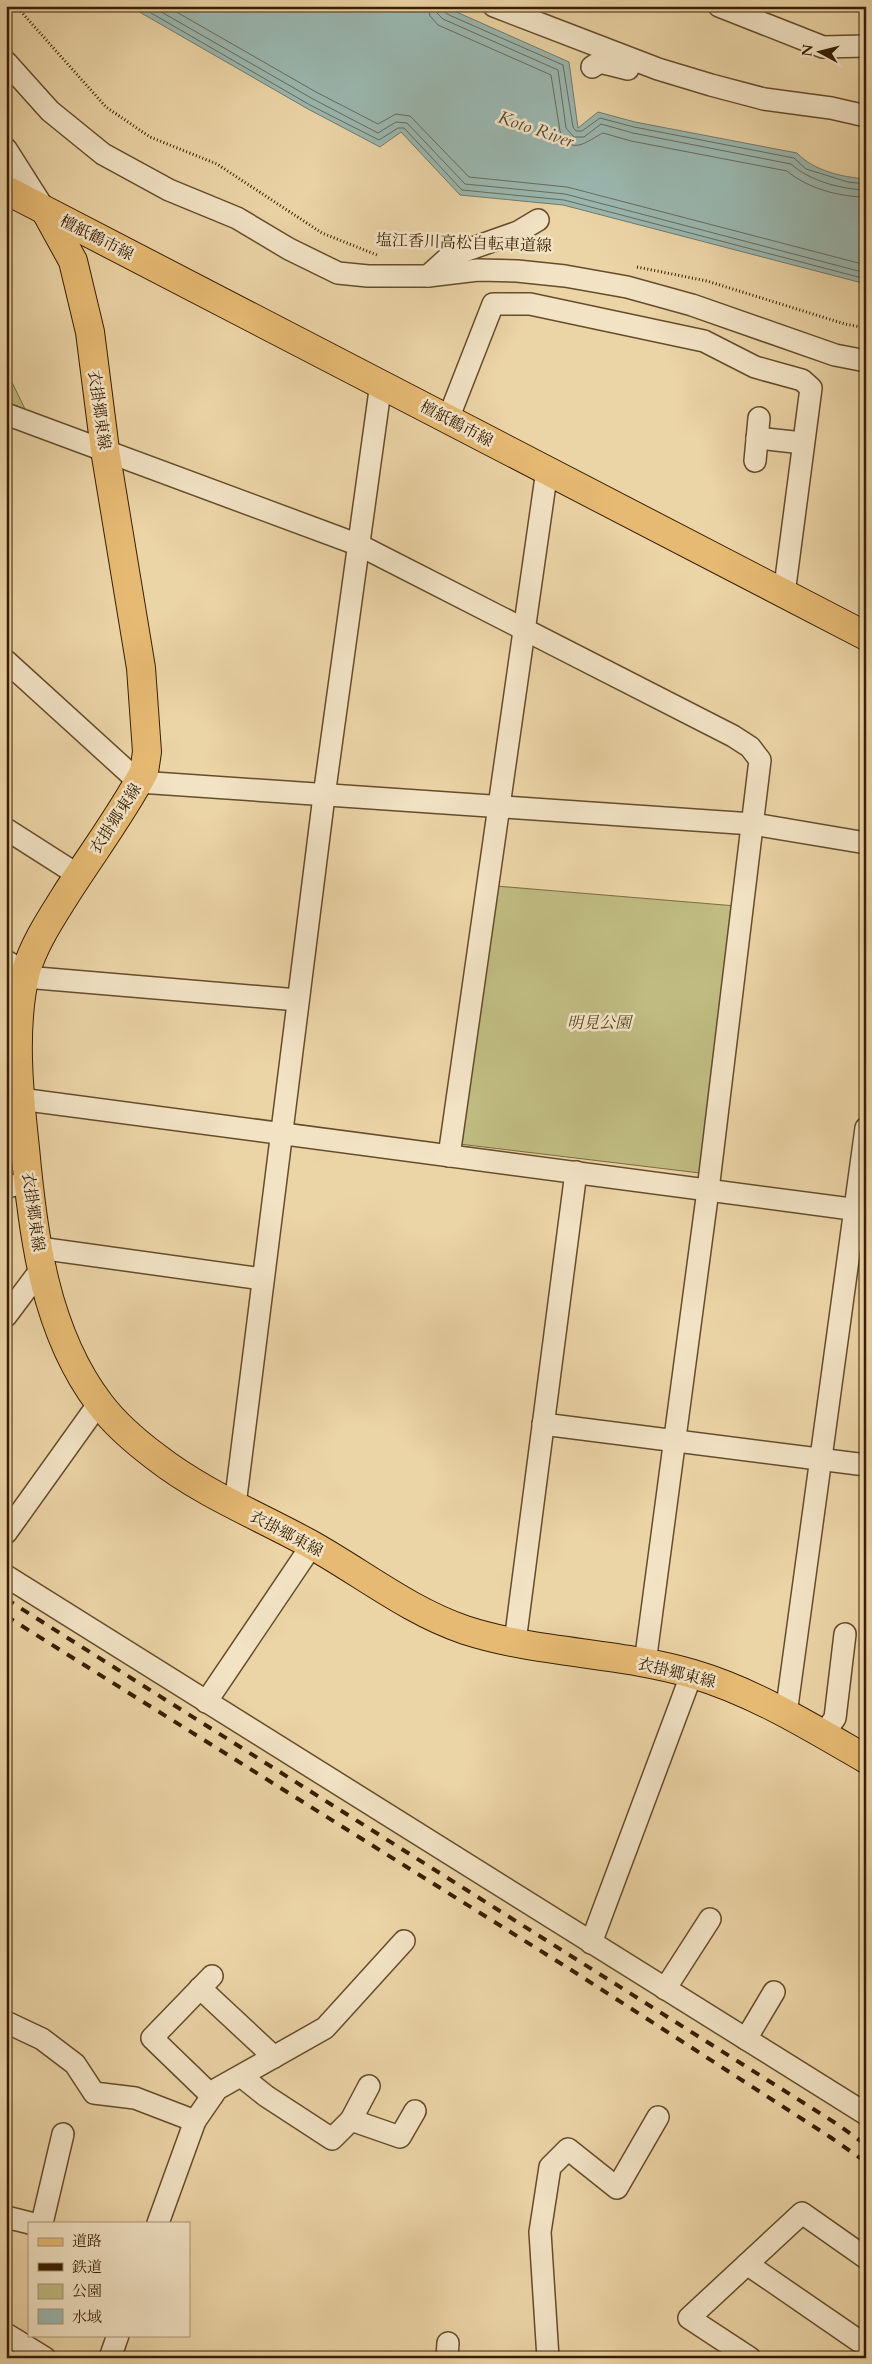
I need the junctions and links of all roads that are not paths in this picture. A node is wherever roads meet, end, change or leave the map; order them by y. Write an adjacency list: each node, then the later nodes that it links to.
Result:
1 (494, 6): 6 (street)
2 (719, 6): 3 (street)
3 (866, 46)
4 (6, 62): 12 (street)
5 (592, 67): 6 (street)
6 (658, 69): 7 (street)
7 (860, 110)
8 (6, 149): 10 (street)
9 (6, 190): 10 (main road)
10 (46, 212): 14 (main road, 檀紙鶴市線); 18 (main road, 衣掛郷東線)
11 (538, 220): 12 (street)
12 (428, 276): 13 (street)
13 (866, 361)
14 (381, 383): 16 (main road, 檀紙鶴市線); 21 (street)
15 (8, 418): 18 (street)
16 (448, 419): 17 (street); 20 (main road, 檀紙鶴市線)
17 (803, 444): 19 (street); 22 (street)
18 (105, 450): 21 (street); 26 (main road, 衣掛郷東線)
19 (755, 461)
20 (547, 470): 22 (main road, 檀紙鶴市線); 23 (street)
21 (359, 545): 23 (street); 27 (street)
22 (784, 594): 24 (main road, 檀紙鶴市線)
23 (526, 630): 28 (street); 29 (street)
24 (866, 636)
25 (6, 661): 26 (street)
26 (139, 782): 27 (street); 32 (main road, 衣掛郷東線)
27 (324, 796): 28 (street); 34 (street)
28 (500, 808): 29 (street); 38 (street)
29 (753, 824): 31 (street); 41 (street)
30 (6, 829): 32 (street)
31 (866, 843)
32 (78, 874): 33 (main road, 衣掛郷東線)
33 (19, 970): 34 (street); 35 (main road, 衣掛郷東線)
34 (298, 1000): 37 (street)
35 (20, 1099): 37 (street); 40 (main road, 衣掛郷東線)
36 (866, 1128): 42 (street)
37 (282, 1134): 38 (street); 44 (street)
38 (449, 1156): 39 (street)
39 (576, 1172): 41 (street); 47 (street)
40 (17, 1185): 43 (main road, 衣掛郷東線)
41 (708, 1190): 42 (street); 48 (street)
42 (861, 1210): 49 (street)
43 (40, 1258): 44 (street); 45 (street); 46 (main road, 衣掛郷東線)
44 (263, 1279): 51 (street)
45 (6, 1316)
46 (99, 1403): 51 (main road, 衣掛郷東線); 52 (street)
47 (543, 1424): 48 (street); 56 (street)
48 (675, 1439): 49 (street); 57 (street)
49 (822, 1460): 50 (street); 60 (street)
50 (866, 1466)
51 (235, 1506): 53 (main road, 衣掛郷東線)
52 (6, 1533)
53 (312, 1545): 56 (main road, 衣掛郷東線); 59 (street)
54 (6, 1576): 59 (street)
55 (846, 1634): 61 (street)
56 (515, 1642): 57 (main road, 衣掛郷東線)
57 (645, 1663): 58 (main road, 衣掛郷東線)
58 (692, 1673): 60 (main road, 衣掛郷東線); 65 (street)
59 (206, 1702): 65 (street)
60 (786, 1714): 61 (main road, 衣掛郷東線)
61 (823, 1735): 62 (main road, 衣掛郷東線)
62 (866, 1759)
63 (710, 1919): 66 (street)
64 (404, 1941): 70 (street)
65 (591, 1943): 66 (street)
66 (665, 1989): 69 (street)
67 (774, 1992): 69 (street)
68 (6, 2022): 78 (street)
69 (746, 2039): 74 (street)
70 (274, 2057): 71 (street); 73 (street)
71 (241, 2076): 73 (street); 77 (street)
72 (369, 2086): 77 (street)
73 (212, 2096): 78 (street)
74 (864, 2109)
75 (415, 2111): 77 (street)
76 (658, 2117): 91 (street)
77 (351, 2120)
78 (195, 2121): 83 (street)
79 (63, 2134): 82 (street)
80 (6, 2217): 81 (street)
81 (28, 2222)
82 (42, 2222)
83 (158, 2222)
84 (866, 2258): 85 (street)
85 (747, 2264): 88 (street); 92 (street)
86 (6, 2334): 89 (street)
87 (118, 2336): 90 (street)
88 (858, 2343)
89 (45, 2358)
90 (110, 2358)
91 (548, 2358)
92 (750, 2358)

